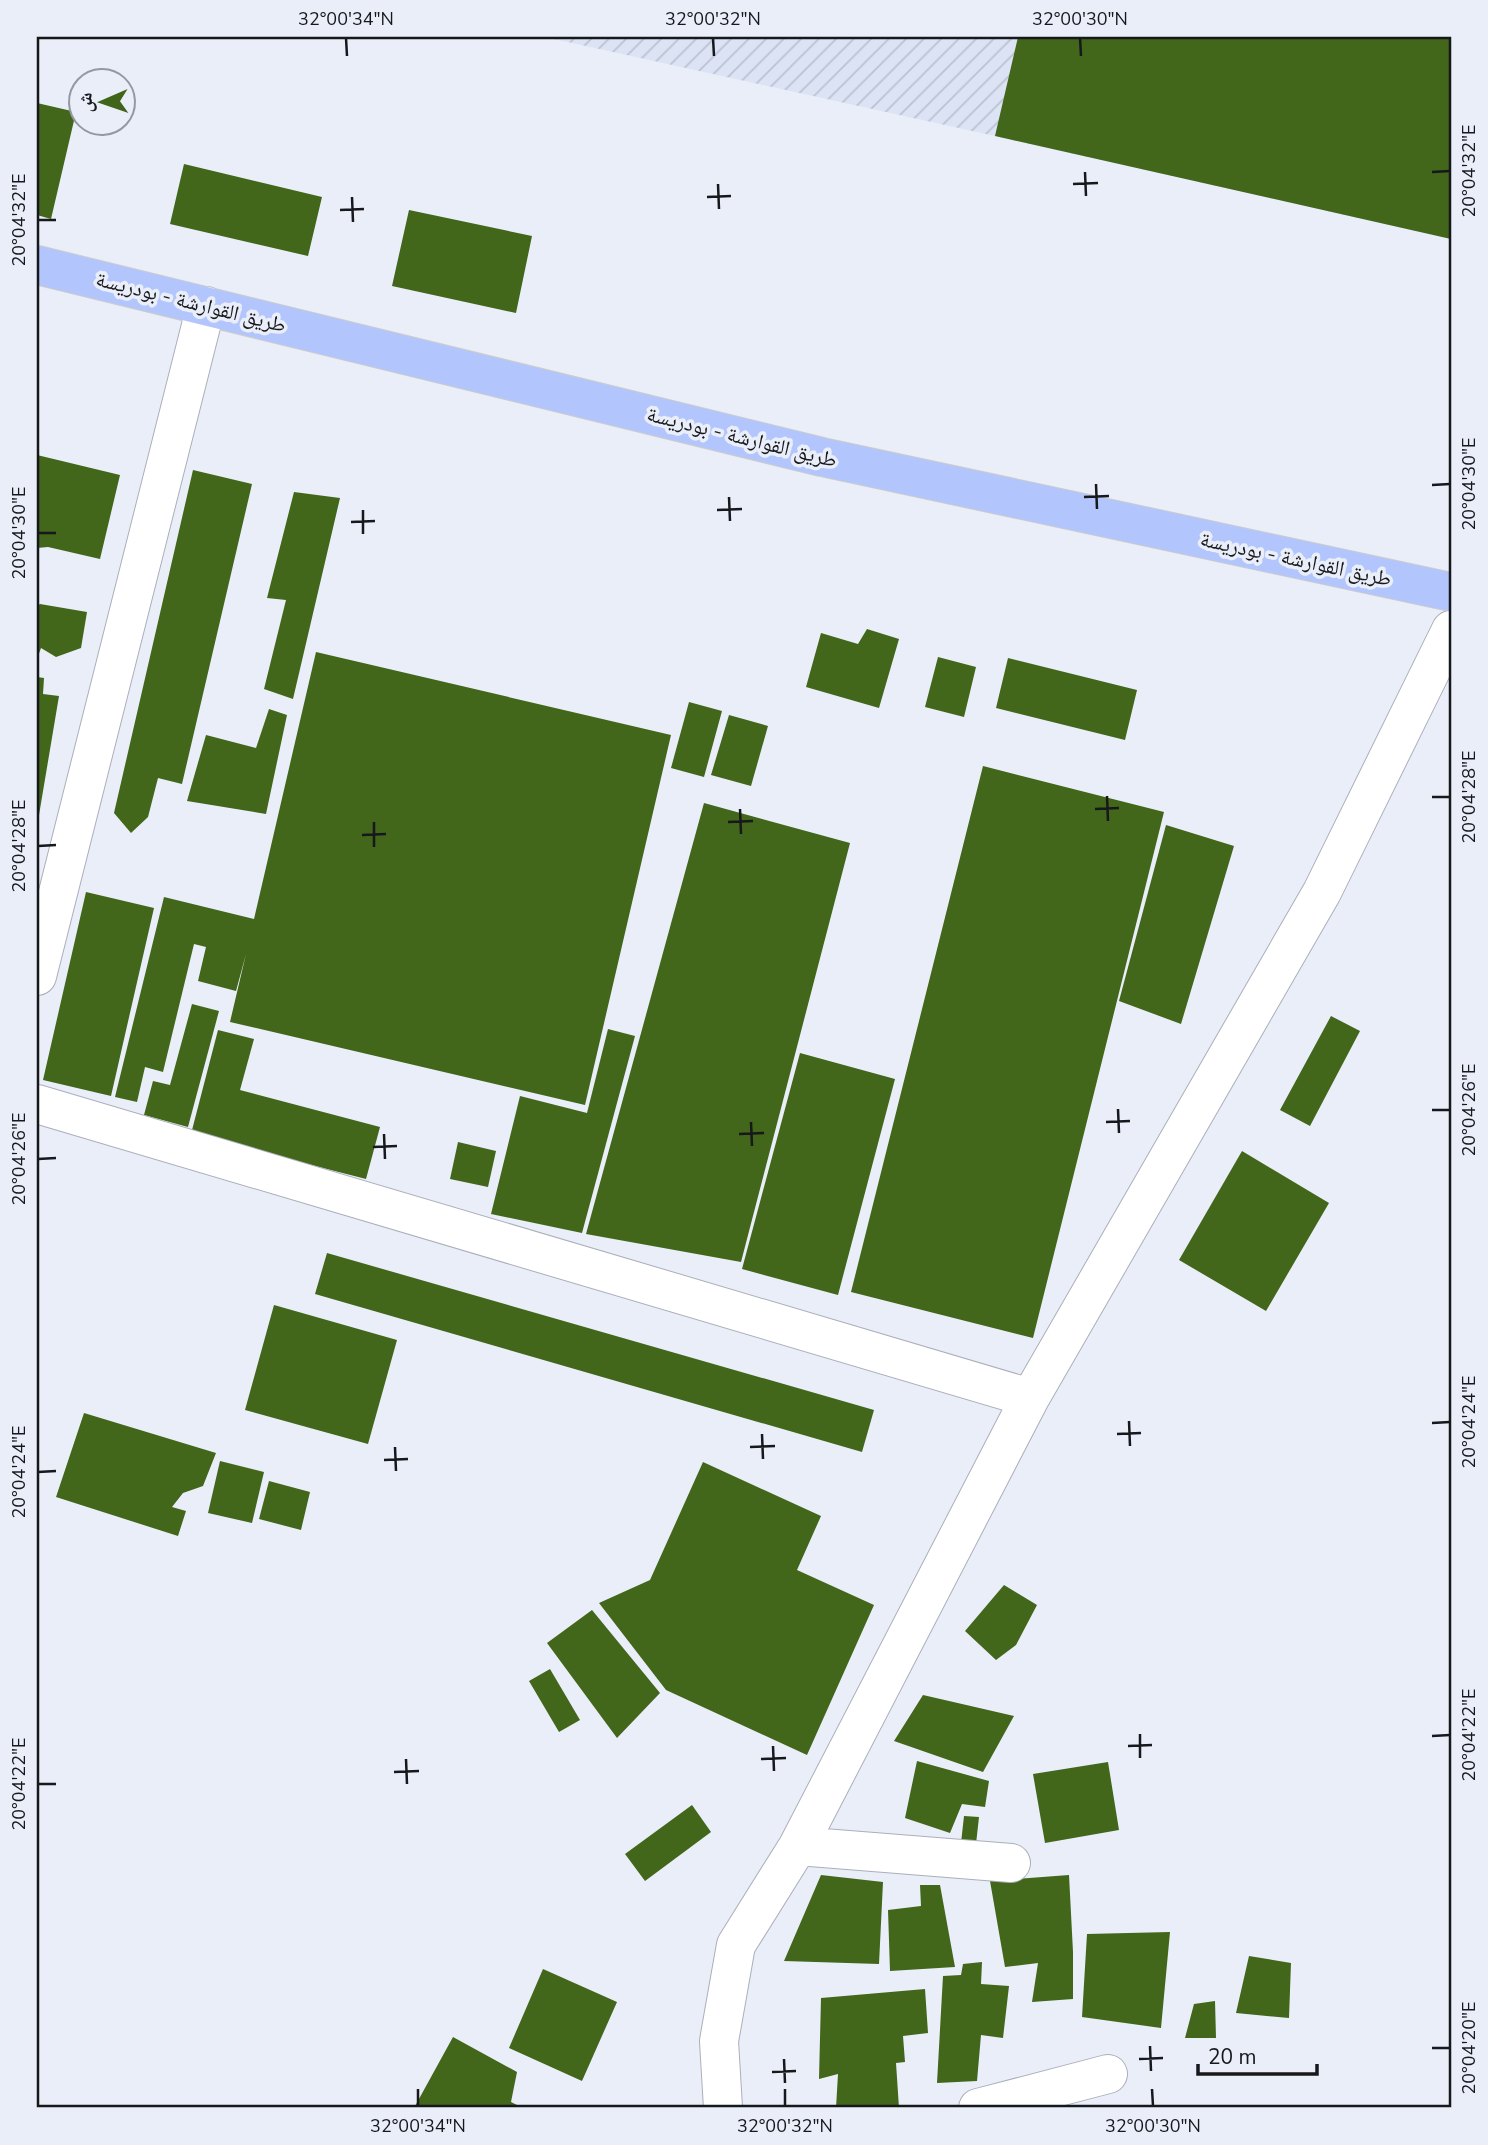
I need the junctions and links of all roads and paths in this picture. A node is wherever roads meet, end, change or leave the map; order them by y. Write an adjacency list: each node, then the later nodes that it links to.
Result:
1 (37, 265): 2 (main road, طريق القوارشة - بودريسة)
2 (206, 306): 3 (main road, طريق القوارشة - بودريسة); 5 (street)
3 (1451, 592)
4 (1451, 630): 7 (street)
5 (37, 976)
6 (37, 1104): 7 (street)
7 (1030, 1398): 8 (street)
8 (798, 1846): 9 (street); 11 (street)
9 (1012, 1863)
10 (1108, 2074): 12 (street)
11 (723, 2108)
12 (978, 2108)

